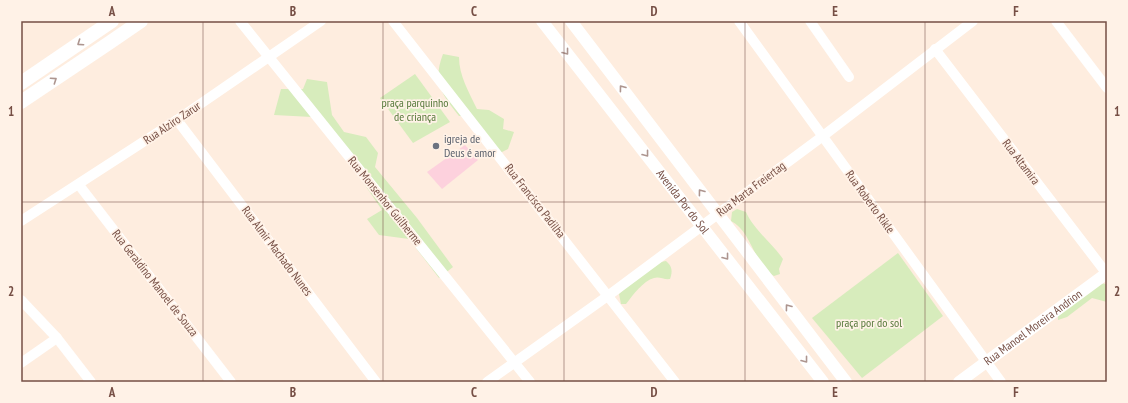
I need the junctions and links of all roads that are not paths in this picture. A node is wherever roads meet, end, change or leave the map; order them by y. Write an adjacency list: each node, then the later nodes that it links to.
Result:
1 (141, 21): 17 (main road, one-way to 1)
2 (240, 21): 13 (street, Rua Monsenhor Guilherme)
3 (321, 21): 13 (street, Rua Alziro Zarur)
4 (393, 21): 25 (street, Rua Francisco Padilha)
5 (542, 21): 23 (street, Avenida Por do Sol, one-way to 23)
6 (571, 21): 21 (street, Avenida Por do Sol, one-way to 6)
7 (740, 21): 19 (street, Rua Roberto Rikle)
8 (810, 21): 14 (street)
9 (972, 21): 12 (street, Rua Marta Freiertag)
10 (1056, 21): 16 (street)
11 (104, 23): 15 (main road, one-way to 15)
12 (935, 49): 19 (street, Rua Marta Freiertag); 24 (street, Rua Altamira)
13 (269, 56): 18 (street, Rua Alziro Zarur); 28 (street, Rua Monsenhor Guilherme)
14 (849, 77)
15 (21, 83)
16 (1107, 88)
17 (21, 102)
18 (177, 120): 20 (street, Rua Alziro Zarur); 33 (street, Rua Almir Machado Nunes)
19 (822, 136): 21 (street, Rua Marta Freiertag); 29 (street, Rua Roberto Rikle)
20 (79, 184): 22 (street, Rua Alziro Zarur); 32 (street, Rua Geraldino Manoel de Souza)
21 (717, 214): 23 (street, Rua Marta Freiertag); 38 (street, Avenida Por do Sol, one-way to 21)
22 (21, 221)
23 (702, 226): 25 (street, Rua Marta Freiertag); 37 (street, Avenida Por do Sol, one-way to 37)
24 (1107, 274): 29 (street, Rua Manoel Moreira Andrion)
25 (609, 296): 28 (street, Rua Marta Freiertag); 36 (street, Rua Francisco Padilha)
26 (21, 300): 27 (street)
27 (57, 338): 30 (street); 31 (street)
28 (514, 362): 34 (street, Rua Marta Freiertag); 35 (street, Rua Monsenhor Guilherme)
29 (986, 362): 39 (street, Rua Manoel Moreira Andrion); 40 (street, Rua Roberto Rikle)
30 (21, 363)
31 (90, 382)
32 (231, 382)
33 (376, 382)
34 (487, 382)
35 (530, 382)
36 (675, 382)
37 (823, 382)
38 (846, 382)
39 (959, 382)
40 (1001, 382)

